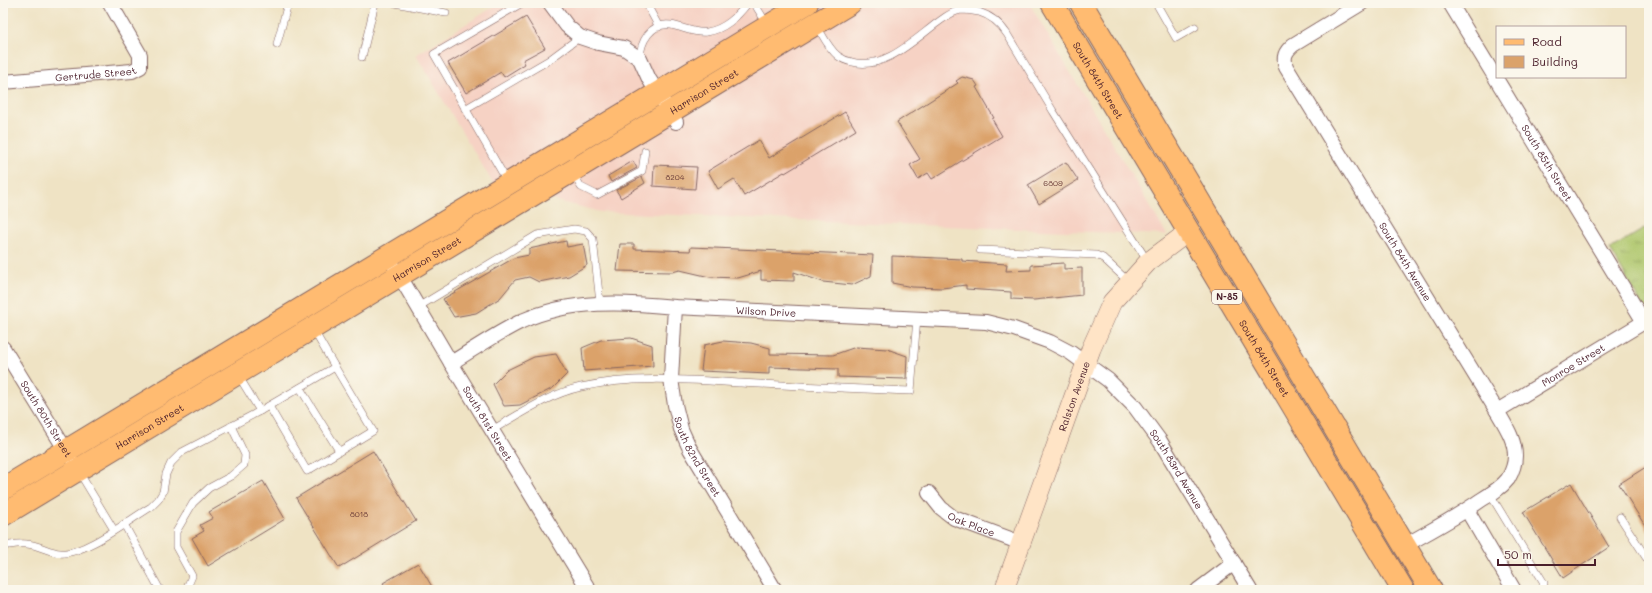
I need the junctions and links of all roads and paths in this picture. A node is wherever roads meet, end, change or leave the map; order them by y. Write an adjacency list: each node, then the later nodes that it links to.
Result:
1 (110, 3): 28 (street, Gertrude Street)
2 (288, 3): 23 (lane)
3 (375, 3): 24 (lane)
4 (396, 3): 17 (lane)
5 (522, 3): 30 (lane)
6 (550, 3): 22 (street)
7 (646, 3): 20 (lane)
8 (748, 3): 20 (lane)
9 (754, 3): 19 (lane)
10 (807, 3): 19 (main road)
11 (850, 3): 18 (main road, Harrison Street)
12 (1052, 3): 35 (main road, South 84th Street / N-85)
13 (1081, 3): 47 (main road, N-85)
14 (1156, 3): 21 (lane)
15 (1362, 3): 58 (street, South 84th Avenue)
16 (1450, 3): 27 (street, South 85th Street)
17 (446, 13)
18 (815, 24): 31 (main road, Harrison Street); 38 (lane)
19 (768, 26): 29 (main road)
20 (659, 27): 25 (lane)
21 (1195, 27)
22 (580, 36): 25 (street); 30 (lane)
23 (277, 44)
24 (362, 56)
25 (640, 59): 29 (street)
26 (1496, 78): 45 (street, South 85th Street)
27 (1496, 78)
28 (3, 82)
29 (658, 93): 31 (street); 34 (main road)
30 (466, 109): 34 (lane)
31 (673, 117): 33 (main road, Harrison Street)
32 (646, 151): 33 (lane)
33 (571, 171): 39 (main road, Harrison Street)
34 (508, 183): 37 (main road)
35 (1188, 232): 38 (street, Ralston Avenue); 47 (main road); 84 (main road, South 84th Street / N-85)
36 (980, 250): 40 (lane)
37 (388, 256): 39 (street, South 81st Street); 61 (main road)
38 (1148, 262): 40 (street, Ralston Avenue)
39 (400, 275): 42 (street, South 81st Street); 46 (main road, Harrison Street)
40 (1129, 283): 51 (street, Ralston Avenue)
41 (600, 303): 42 (lane); 43 (street, Wilson Drive); 49 (street, Wilson Drive)
42 (418, 307): 49 (street, South 81st Street)
43 (676, 307): 44 (street, Wilson Drive); 54 (street, South 82nd Street)
44 (917, 318): 51 (street, Wilson Drive); 54 (lane)
45 (1646, 321): 58 (street, Monroe Street)
46 (312, 328): 52 (lane); 53 (main road, Harrison Street)
47 (1282, 341): 74 (main road, N-85)
48 (3, 348): 50 (street, South 80th Street)
49 (451, 363): 60 (street, South 81st Street)
50 (7, 364): 61 (street, South 80th Street)
51 (1086, 364): 72 (street, Ralston Avenue); 76 (street, South 83rd Avenue)
52 (335, 367): 55 (lane); 62 (lane)
53 (237, 373): 57 (lane); 63 (main road, Harrison Street)
54 (672, 379): 60 (lane); 80 (street, South 82nd Street)
55 (300, 388): 56 (lane); 62 (lane)
56 (269, 406): 57 (lane); 62 (lane)
57 (260, 411): 59 (lane)
58 (1497, 411): 66 (street, South 84th Avenue)
59 (231, 426): 70 (lane); 78 (lane)
60 (492, 430): 79 (street, South 81st Street)
61 (66, 451): 63 (street, South 80th Street); 64 (main road)
62 (339, 452)
63 (77, 470): 68 (main road, Harrison Street); 71 (lane)
64 (3, 488)
65 (929, 493): 72 (street, Oak Place)
66 (1490, 494): 67 (street); 87 (lane)
67 (1467, 510): 74 (street); 86 (street)
68 (3, 515)
69 (1620, 517): 75 (lane)
70 (124, 524): 71 (lane); 77 (lane)
71 (114, 530): 73 (lane)
72 (1021, 544): 81 (street, Ralston Avenue)
73 (3, 546)
74 (1404, 546): 85 (main road, N-85)
75 (1649, 562)
76 (1234, 563): 82 (street); 83 (street, South 83rd Avenue)
77 (160, 590)
78 (186, 590)
79 (589, 590)
80 (775, 590)
81 (1004, 590)
82 (1198, 590)
83 (1250, 590)
84 (1403, 590)
85 (1431, 590)
86 (1514, 590)
87 (1542, 590)

